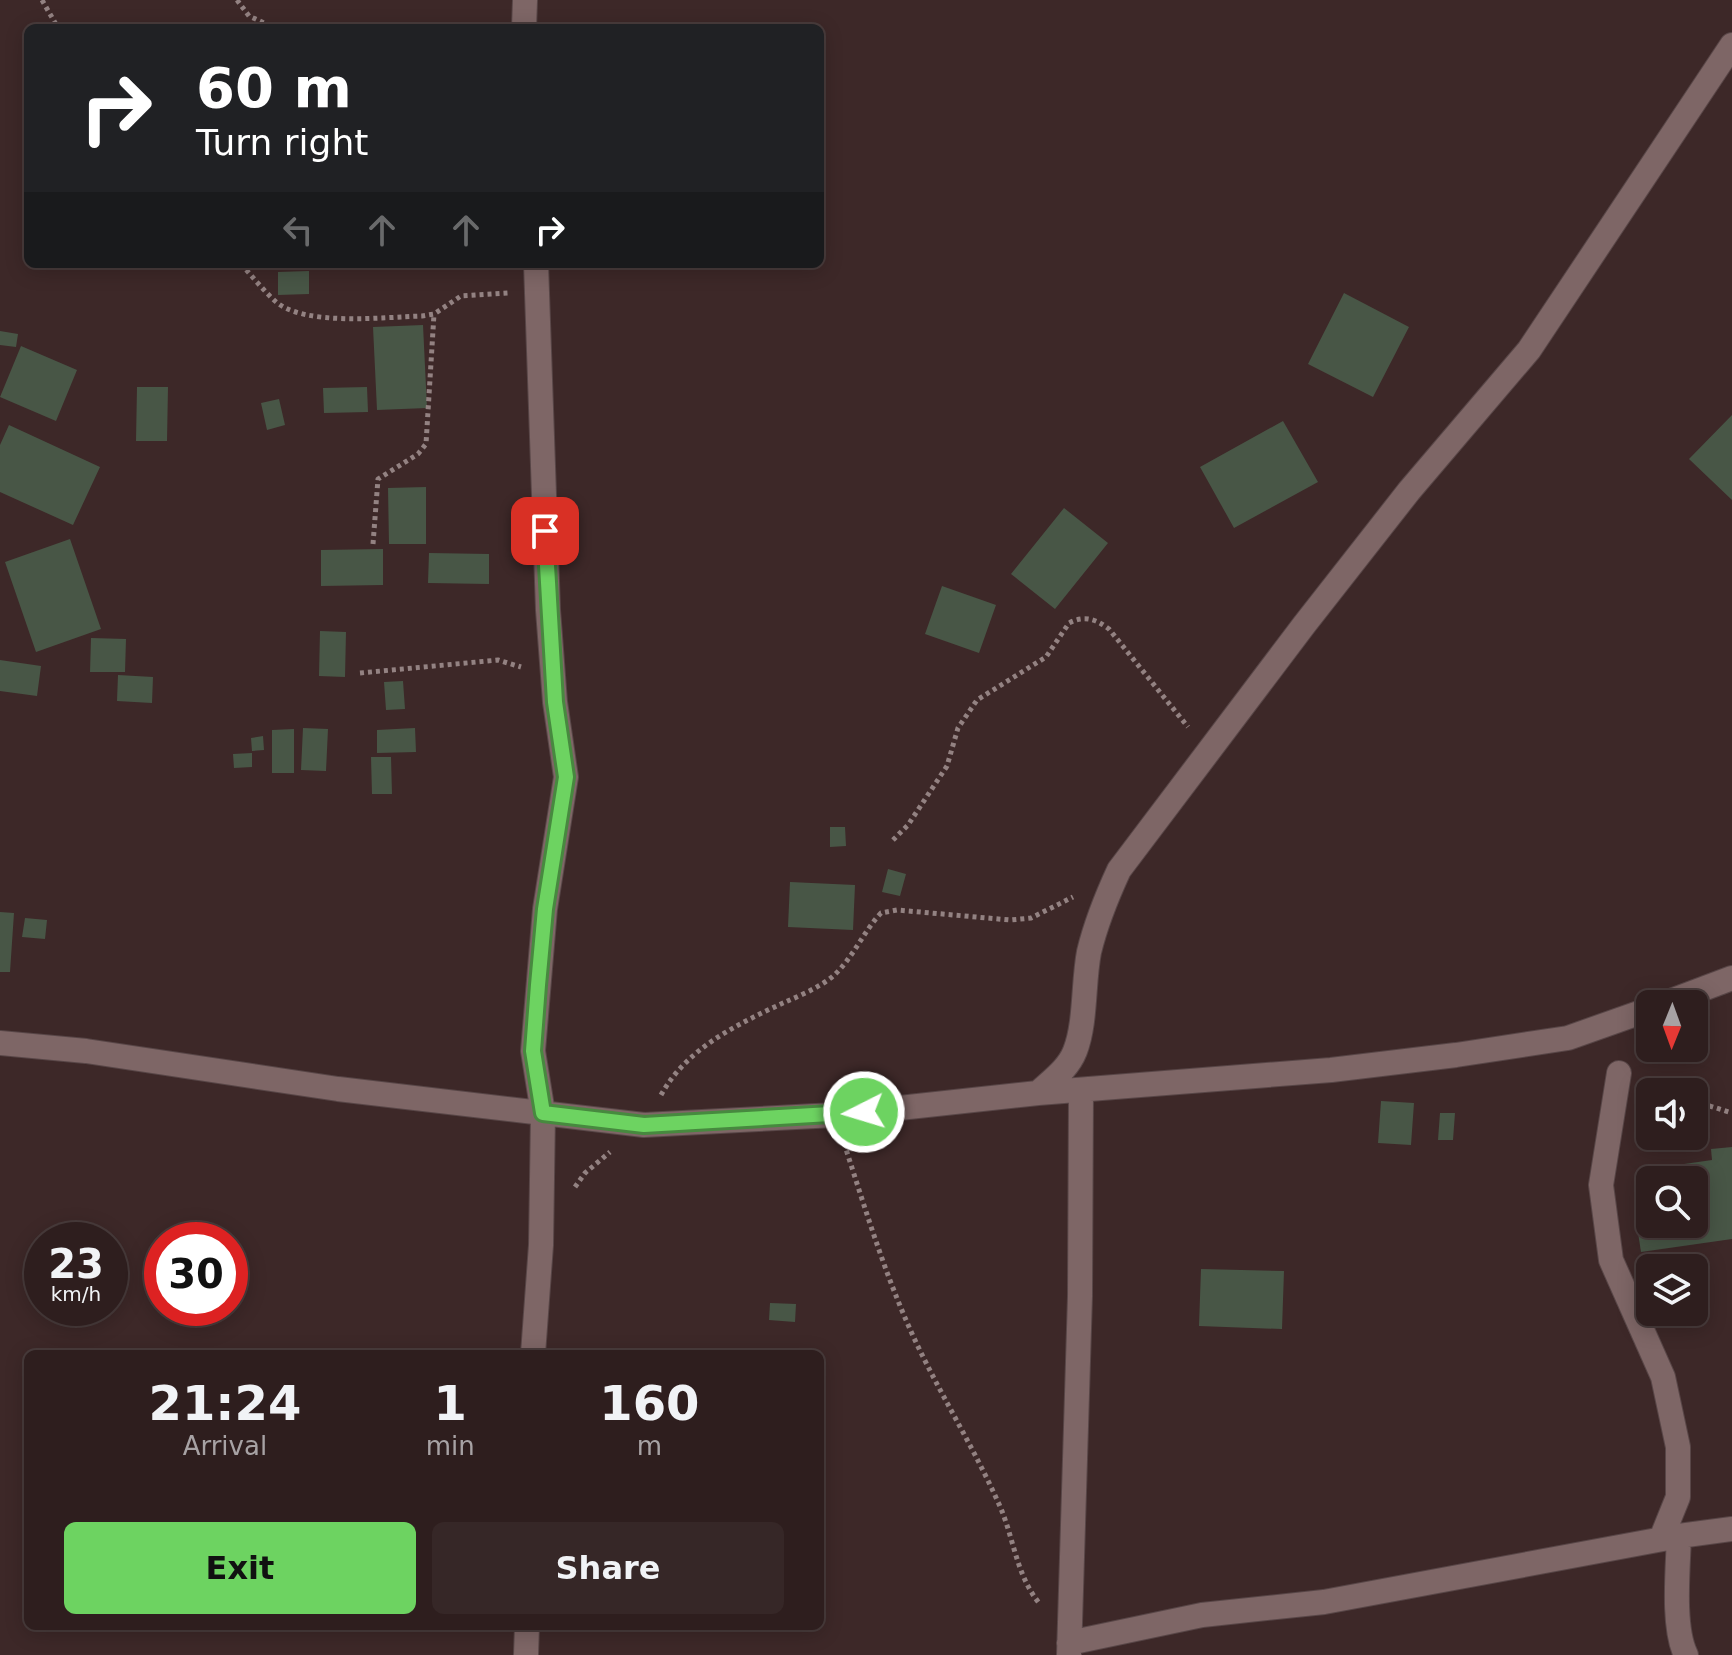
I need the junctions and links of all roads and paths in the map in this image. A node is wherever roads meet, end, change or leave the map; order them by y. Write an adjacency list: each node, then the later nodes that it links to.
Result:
1 (42, 0): 4 (path)
2 (237, 0): 5 (path)
3 (525, 0): 6 (street)
4 (56, 24)
5 (266, 24)
6 (524, 24)
7 (1732, 45): 15 (street)
8 (245, 268): 11 (path)
9 (536, 268): 10 (street)
10 (537, 293): 11 (path); 14 (street)
11 (434, 314): 12 (path)
12 (373, 544)
13 (360, 673): 14 (path)
14 (555, 702): 26 (street)
15 (1209, 752): 16 (path); 17 (street)
16 (893, 840)
17 (1119, 870): 24 (street); 29 (path)
18 (1732, 978): 19 (street)
19 (1700, 990)
20 (1636, 1014): 23 (street)
21 (0, 1043): 26 (street)
22 (1619, 1073): 33 (street)
23 (1081, 1090): 24 (street); 35 (street)
24 (1038, 1093): 28 (street)
25 (1708, 1105): 27 (path)
26 (543, 1113): 29 (street); 31 (street)
27 (1732, 1113)
28 (835, 1115): 29 (street); 35 (path)
29 (644, 1125): 30 (path)
30 (568, 1197)
31 (533, 1350)
32 (1732, 1529): 33 (street)
33 (1670, 1538): 35 (street); 37 (street)
34 (527, 1630): 36 (street)
35 (1069, 1649)
36 (526, 1655)
37 (1686, 1655)

